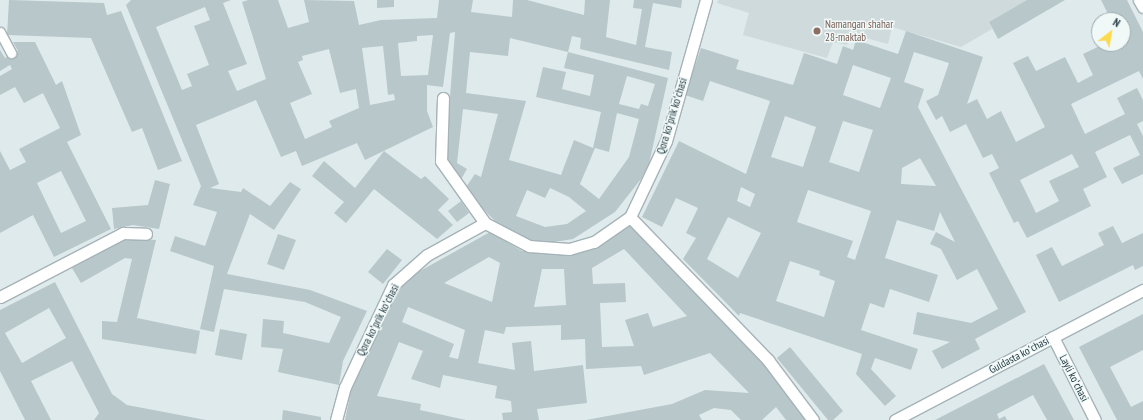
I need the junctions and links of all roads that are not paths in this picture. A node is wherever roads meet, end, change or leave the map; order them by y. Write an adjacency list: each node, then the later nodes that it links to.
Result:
1 (706, 0): 7 (street, Qora koʻprik koʻchasi)
2 (1139, 0): 3 (street)
3 (1143, 7)
4 (0, 32): 5 (lane)
5 (11, 53)
6 (443, 98): 8 (street)
7 (630, 217): 8 (street, Qora koʻprik koʻchasi); 14 (street)
8 (485, 222): 13 (street, Qora koʻprik koʻchasi)
9 (146, 234): 11 (street)
10 (1143, 290): 12 (street, Guldasta koʻchasi)
11 (0, 297)
12 (1053, 337): 15 (street, Guldasta koʻchasi); 16 (street, Layli koʻchasi)
13 (336, 420)
14 (813, 420)
15 (895, 420)
16 (1095, 420)

